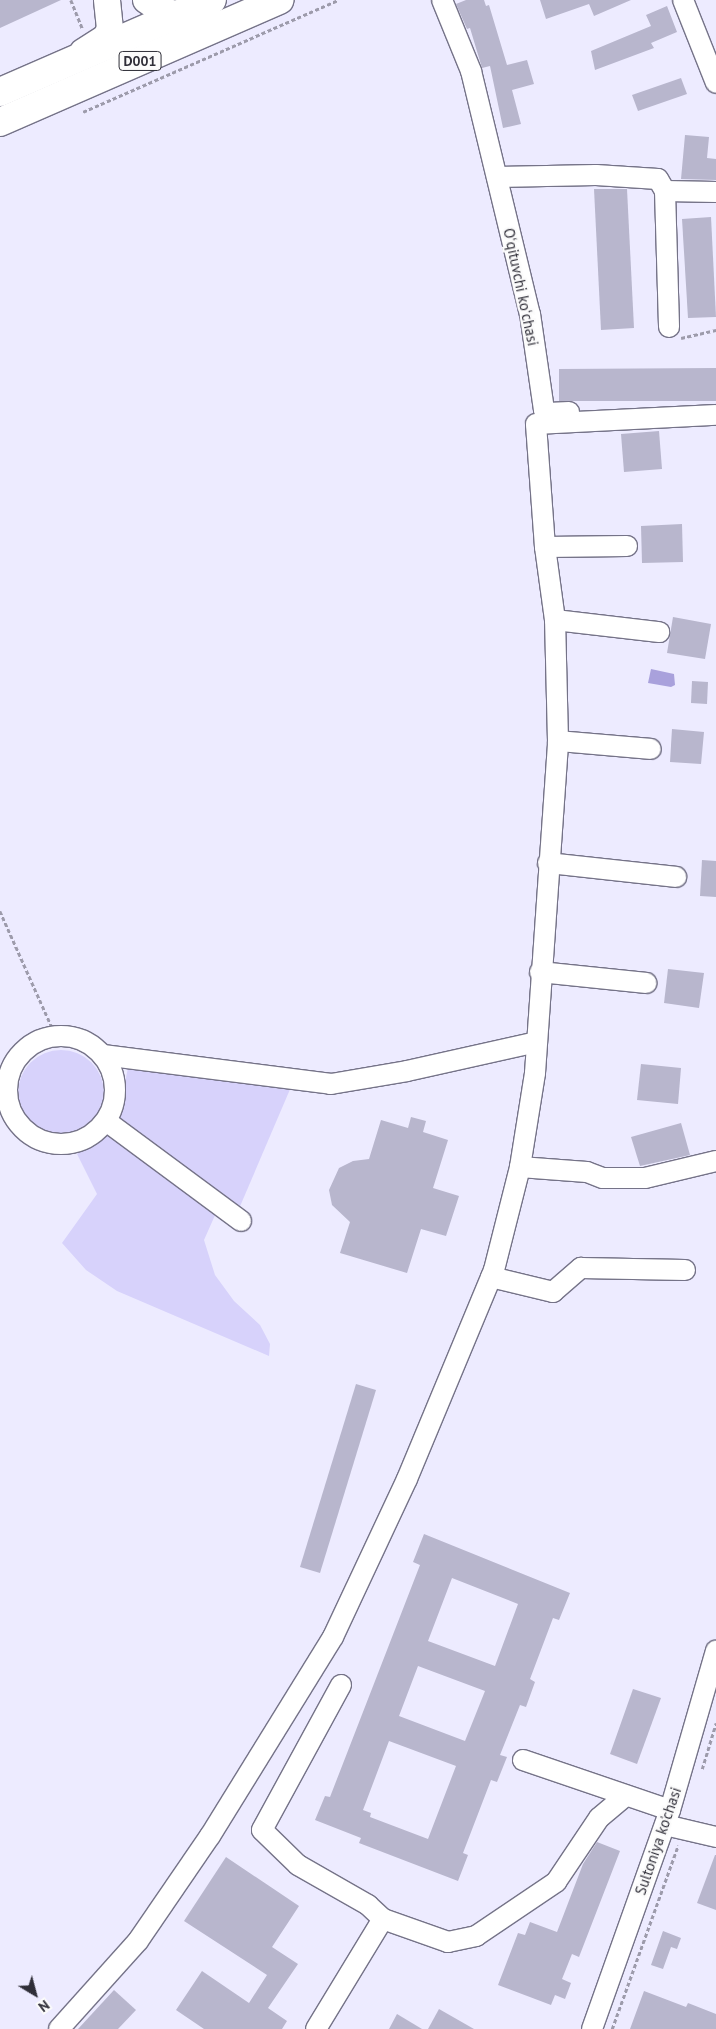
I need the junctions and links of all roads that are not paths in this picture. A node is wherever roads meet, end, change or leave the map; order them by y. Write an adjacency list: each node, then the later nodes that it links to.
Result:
1 (107, 0): 8 (main road)
2 (146, 0): 7 (main road)
3 (212, 0): 7 (highway, D001)
4 (279, 0): 11 (highway, D001)
5 (442, 0): 12 (street, Oʻqituvchi koʻchasi)
6 (683, 0): 9 (street)
7 (178, 15): 8 (highway, D001)
8 (64, 64): 10 (highway, D001)
9 (716, 83)
10 (0, 92)
11 (0, 122)
12 (497, 177): 13 (street); 16 (street, Oʻqituvchi koʻchasi)
13 (665, 191): 14 (street); 15 (street)
14 (716, 192)
15 (669, 327)
16 (716, 404)
17 (716, 415): 19 (street)
18 (627, 546): 19 (street)
19 (544, 547): 20 (street)
20 (555, 620): 21 (street); 22 (street)
21 (658, 632)
22 (558, 741): 23 (street); 24 (street)
23 (651, 749)
24 (548, 864): 25 (street); 26 (street)
25 (676, 877)
26 (540, 972): 27 (street); 28 (street)
27 (646, 983)
28 (537, 1042): 29 (street); 33 (street)
29 (103, 1055): 30 (street); 31 (street)
30 (5, 1105): 31 (street)
31 (106, 1121): 34 (street)
32 (716, 1160): 33 (street)
33 (520, 1166): 36 (street)
34 (241, 1221)
35 (686, 1270): 36 (street)
36 (491, 1278): 44 (street)
37 (716, 1651): 41 (street, Sultoniya ko'chasi)
38 (341, 1685): 43 (street)
39 (524, 1760): 40 (street)
40 (626, 1795): 41 (street); 43 (street)
41 (668, 1818): 42 (street); 46 (street, Sultoniya ko'chasi)
42 (716, 1836)
43 (383, 1919): 45 (street)
44 (59, 2029)
45 (316, 2029)
46 (592, 2029)

